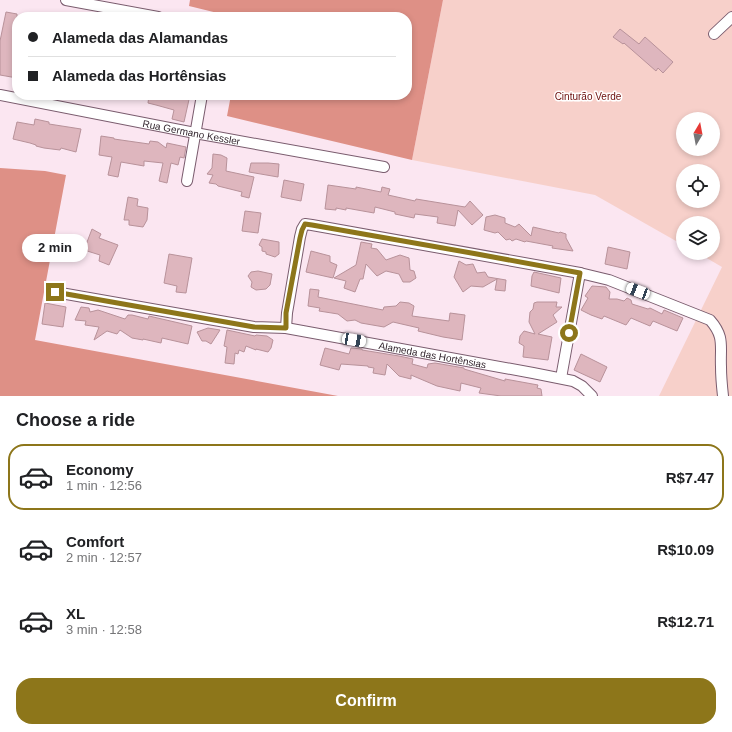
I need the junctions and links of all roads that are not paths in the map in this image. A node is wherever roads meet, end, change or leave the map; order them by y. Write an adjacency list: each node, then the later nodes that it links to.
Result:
1 (66, 0): 2 (street)
2 (131, 12)
3 (732, 17): 4 (street)
4 (714, 34)
5 (0, 95): 6 (street, Rua Germano Kessler)
6 (12, 97)
7 (26, 100): 9 (street, Rua Germano Kessler)
8 (201, 100): 9 (street)
9 (195, 133): 10 (street, Rua Germano Kessler); 11 (street)
10 (384, 167)
11 (187, 181)
12 (580, 273): 14 (street); 15 (street); 17 (street)
13 (55, 292): 14 (street, Alameda das Hortênsias)
14 (286, 328): 15 (street, Alameda das Hortênsias)
15 (561, 378): 16 (street, Alameda das Hortênsias)
16 (592, 396)
17 (723, 396)

